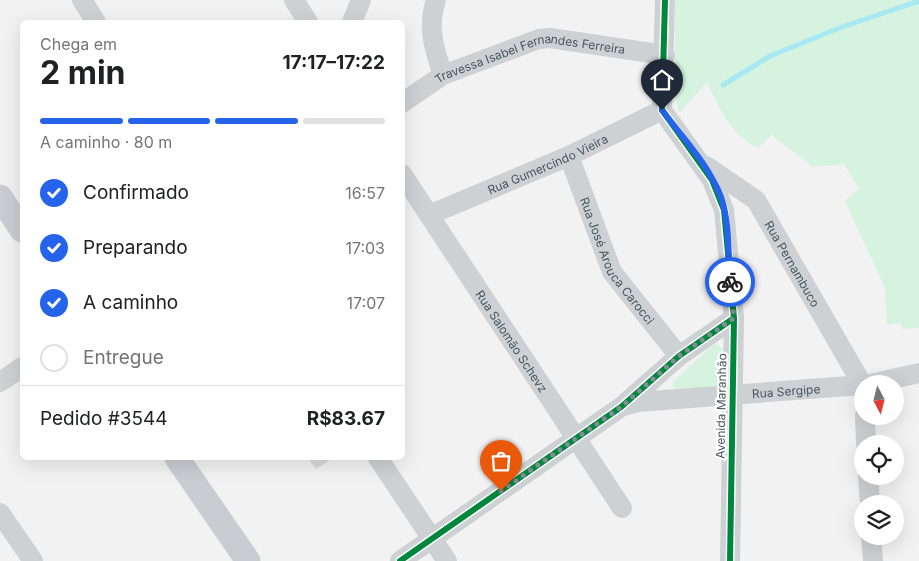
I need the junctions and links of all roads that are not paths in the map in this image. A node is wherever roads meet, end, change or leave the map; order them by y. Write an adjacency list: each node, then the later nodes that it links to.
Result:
1 (82, 0): 6 (street)
2 (294, 0): 7 (street)
3 (361, 0): 8 (street)
4 (436, 0): 10 (street)
5 (664, 0): 9 (street)
6 (95, 20)
7 (307, 20)
8 (353, 20)
9 (665, 55): 10 (street, Travessa Isabel Fernandes Ferreira); 12 (street)
10 (443, 75): 11 (street, Travessa Isabel Fernandes Ferreira)
11 (405, 101)
12 (662, 110): 13 (street, Rua Gumercindo Vieira); 14 (street, Avenida Maranhão)
13 (569, 156): 17 (street, Rua Gumercindo Vieira); 20 (street, Rua José Arouca Carocci)
14 (701, 163): 19 (street, Avenida Maranhão); 23 (street, Rua Pernambuco)
15 (405, 179): 17 (street, Rua Salomão Schevz)
16 (0, 197): 18 (main road)
17 (429, 215): 29 (street, Rua Salomão Schevz)
18 (20, 227)
19 (734, 318): 20 (street); 27 (street, Avenida Maranhão)
20 (679, 356): 28 (street)
21 (20, 368): 25 (street)
22 (919, 373): 24 (street)
23 (856, 375)
24 (904, 376)
25 (0, 382)
26 (854, 386): 27 (street, Rua Sergipe)
27 (733, 394): 28 (street, Rua Sergipe); 40 (street, Avenida Maranhão)
28 (621, 407): 29 (street)
29 (576, 439): 32 (street, Rua Salomão Schevz); 34 (street)
30 (178, 460): 37 (main road)
31 (379, 460): 34 (street)
32 (622, 508)
33 (0, 513): 36 (street)
34 (432, 539): 38 (street); 39 (street)
35 (872, 545): 41 (street)
36 (33, 561)
37 (248, 561)
38 (400, 561)
39 (447, 561)
40 (730, 561)
41 (873, 561)

